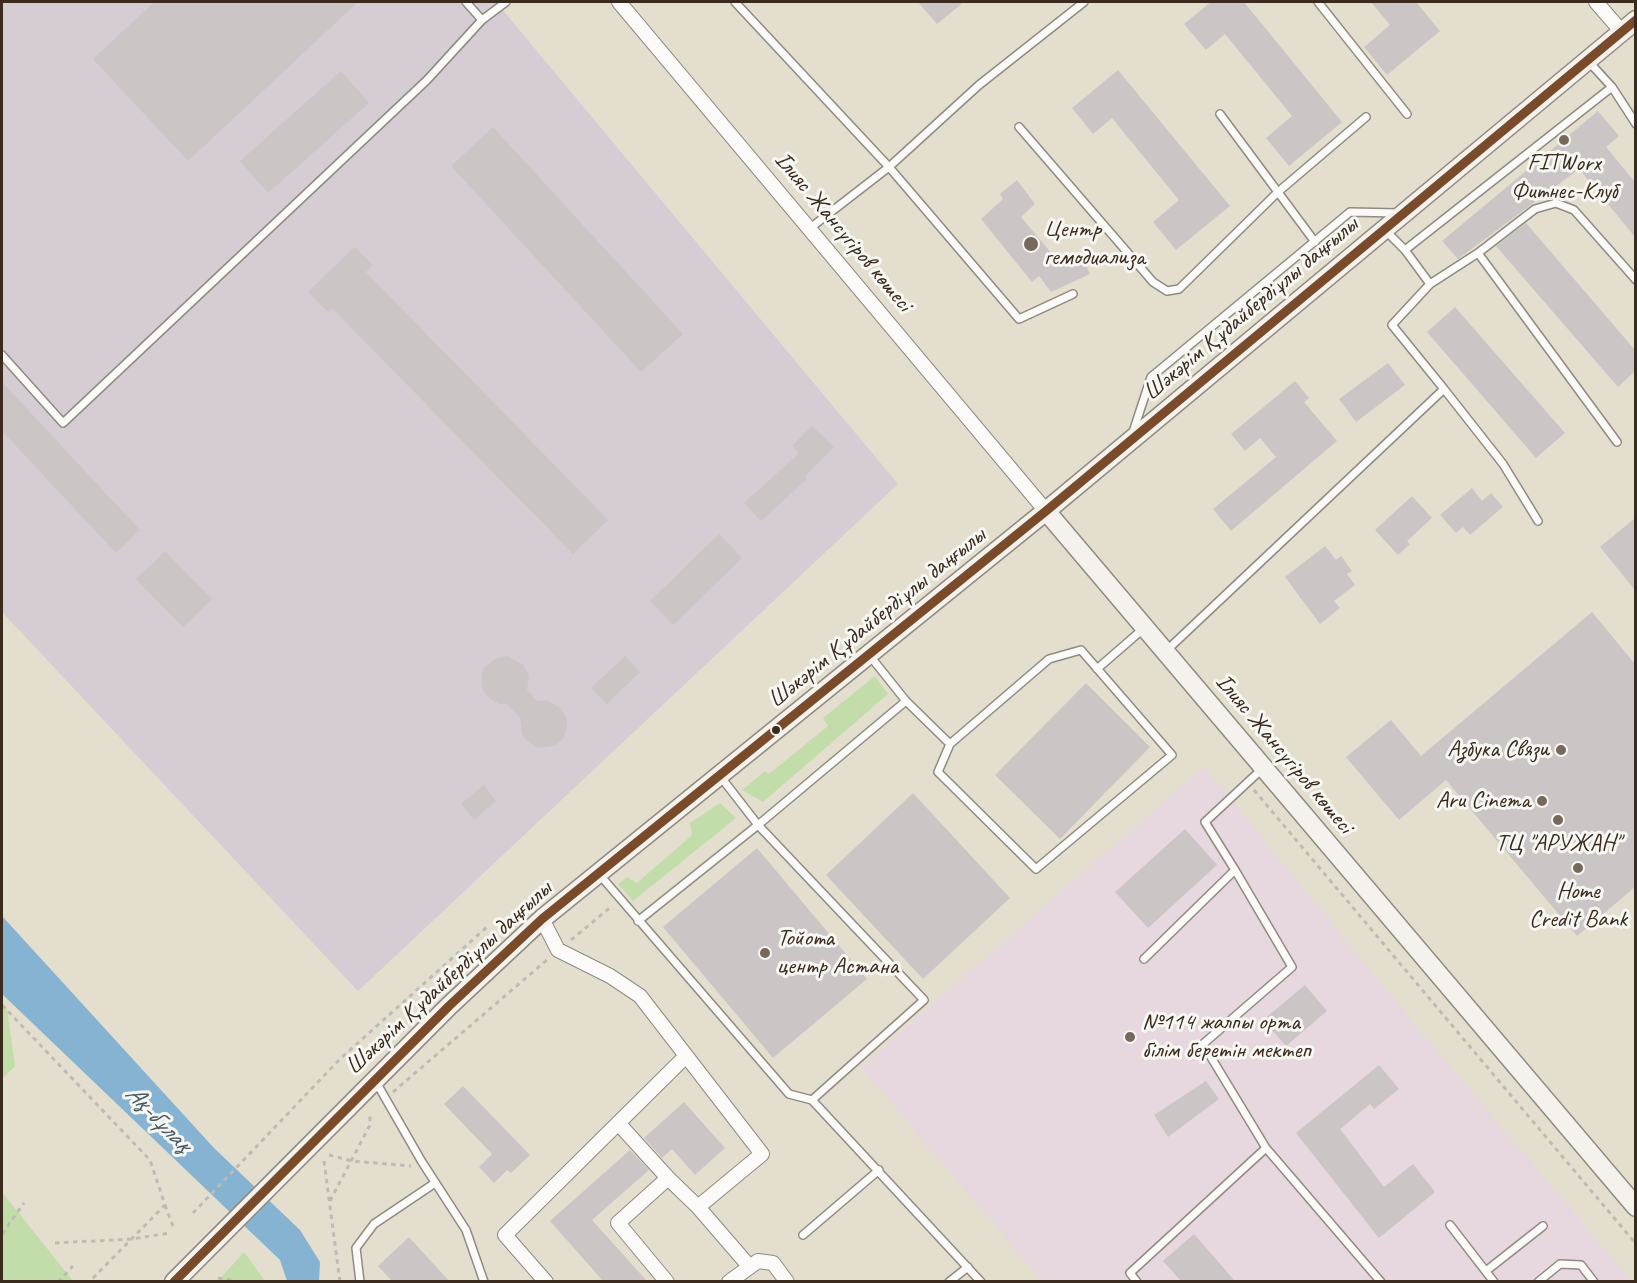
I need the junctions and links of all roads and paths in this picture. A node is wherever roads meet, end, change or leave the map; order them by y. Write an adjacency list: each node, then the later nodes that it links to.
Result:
1 (466, 2): 8 (lane)
2 (506, 2): 8 (lane)
3 (619, 2): 20 (street, Ілияс Жансүгіров көшесі)
4 (735, 2): 17 (lane)
5 (1084, 2): 17 (lane)
6 (1318, 2): 13 (lane)
7 (1596, 2): 9 (street)
8 (482, 20): 28 (lane)
9 (1629, 26): 10 (main road, Шәкәрім Құдайбердіұлы даңғылы)
10 (1587, 60): 11 (lane); 19 (main road, Шәкәрім Құдайбердіұлы даңғылы)
11 (1612, 87): 15 (lane); 23 (lane)
12 (1220, 114): 18 (lane)
13 (1407, 114)
14 (1366, 117): 18 (lane)
15 (1635, 124)
16 (1019, 127): 18 (lane)
17 (889, 167): 20 (lane); 27 (lane)
18 (1278, 192): 22 (lane)
19 (1403, 213): 21 (main road, Шәкәрім Құдайбердіұлы даңғылы); 22 (lane)
20 (809, 229): 32 (street, Ілияс Жансүгіров көшесі)
21 (1384, 229): 23 (lane); 30 (main road, Шәкәрім Құдайбердіұлы даңғылы)
22 (1315, 242): 30 (lane)
23 (1404, 250): 26 (lane)
24 (1478, 253): 25 (lane); 26 (lane); 31 (lane)
25 (1635, 280)
26 (1430, 284): 29 (lane)
27 (1073, 294)
28 (2, 355)
29 (1444, 389): 33 (lane); 35 (lane)
30 (1130, 441): 32 (main road, Шәкәрім Құдайбердіұлы даңғылы)
31 (1617, 442)
32 (1046, 511): 34 (main road, Ілияс Жансүгіров көшесі); 36 (main road, Шәкәрім Құдайбердіұлы даңғылы)
33 (1538, 521)
34 (1145, 628): 35 (main road, Ілияс Жансүгіров көшесі); 37 (lane)
35 (1166, 651): 40 (main road, Ілияс Жансүгіров көшесі)
36 (869, 655): 38 (lane); 41 (main road, Шәкәрім Құдайбердіұлы даңғылы)
37 (1097, 669): 39 (lane); 39 (lane)
38 (906, 701): 39 (lane); 43 (lane)
39 (950, 744)
40 (1263, 768): 42 (lane); 71 (main road, Ілияс Жансүгіров көшесі)
41 (720, 776): 43 (lane); 45 (main road, Шәкәрім Құдайбердіұлы даңғылы)
42 (1248, 782): 44 (lane); 81 (path)
43 (758, 825): 48 (lane); 56 (lane)
44 (1235, 870): 51 (lane); 59 (lane)
45 (598, 874): 46 (lane); 47 (main road, Шәкәрім Құдайбердіұлы даңғылы)
46 (620, 899): 48 (lane); 50 (path)
47 (542, 919): 50 (street); 54 (main road, Шәкәрім Құдайбердіұлы даңғылы)
48 (638, 921): 56 (lane)
49 (488, 926): 72 (path)
50 (558, 950): 53 (street); 55 (path)
51 (1144, 959)
52 (2, 1005): 69 (path)
53 (686, 1056): 58 (street); 70 (street)
54 (374, 1080): 55 (lane); 89 (main road, Шәкәрім Құдайбердіұлы даңғылы)
55 (385, 1099): 63 (lane)
56 (812, 1100): 64 (lane)
57 (370, 1114): 62 (path)
58 (618, 1123): 65 (street); 94 (street)
59 (1266, 1148): 100 (lane); 101 (lane)
60 (329, 1155): 62 (path)
61 (324, 1161): 68 (path)
62 (352, 1161): 63 (path); 68 (path)
63 (425, 1167): 66 (lane)
64 (879, 1170): 78 (lane); 84 (lane)
65 (668, 1178): 70 (street); 95 (street)
66 (435, 1183): 92 (lane); 93 (lane)
67 (24, 1203): 77 (path)
68 (329, 1203): 91 (path)
69 (165, 1205): 75 (path); 79 (path)
70 (698, 1207): 83 (street)
71 (1635, 1207)
72 (193, 1213)
73 (1450, 1225): 85 (lane)
74 (1543, 1226): 85 (lane)
75 (174, 1229)
76 (170, 1233): 79 (path)
77 (2, 1234)
78 (803, 1235)
79 (132, 1239): 80 (path); 88 (path)
80 (55, 1243)
81 (1635, 1244)
82 (73, 1266): 87 (path)
83 (749, 1266): 96 (street); 97 (street)
84 (968, 1267): 98 (lane); 99 (lane)
85 (1486, 1270): 102 (lane)
86 (218, 1278): 90 (path)
87 (58, 1281)
88 (89, 1281)
89 (174, 1281)
90 (241, 1281)
91 (340, 1281)
92 (360, 1281)
93 (484, 1281)
94 (546, 1281)
95 (667, 1281)
96 (729, 1281)
97 (787, 1281)
98 (949, 1281)
99 (981, 1281)
100 (1137, 1281)
101 (1381, 1281)
102 (1494, 1281)
103 (1538, 1281): 104 (lane)
104 (1594, 1281)

